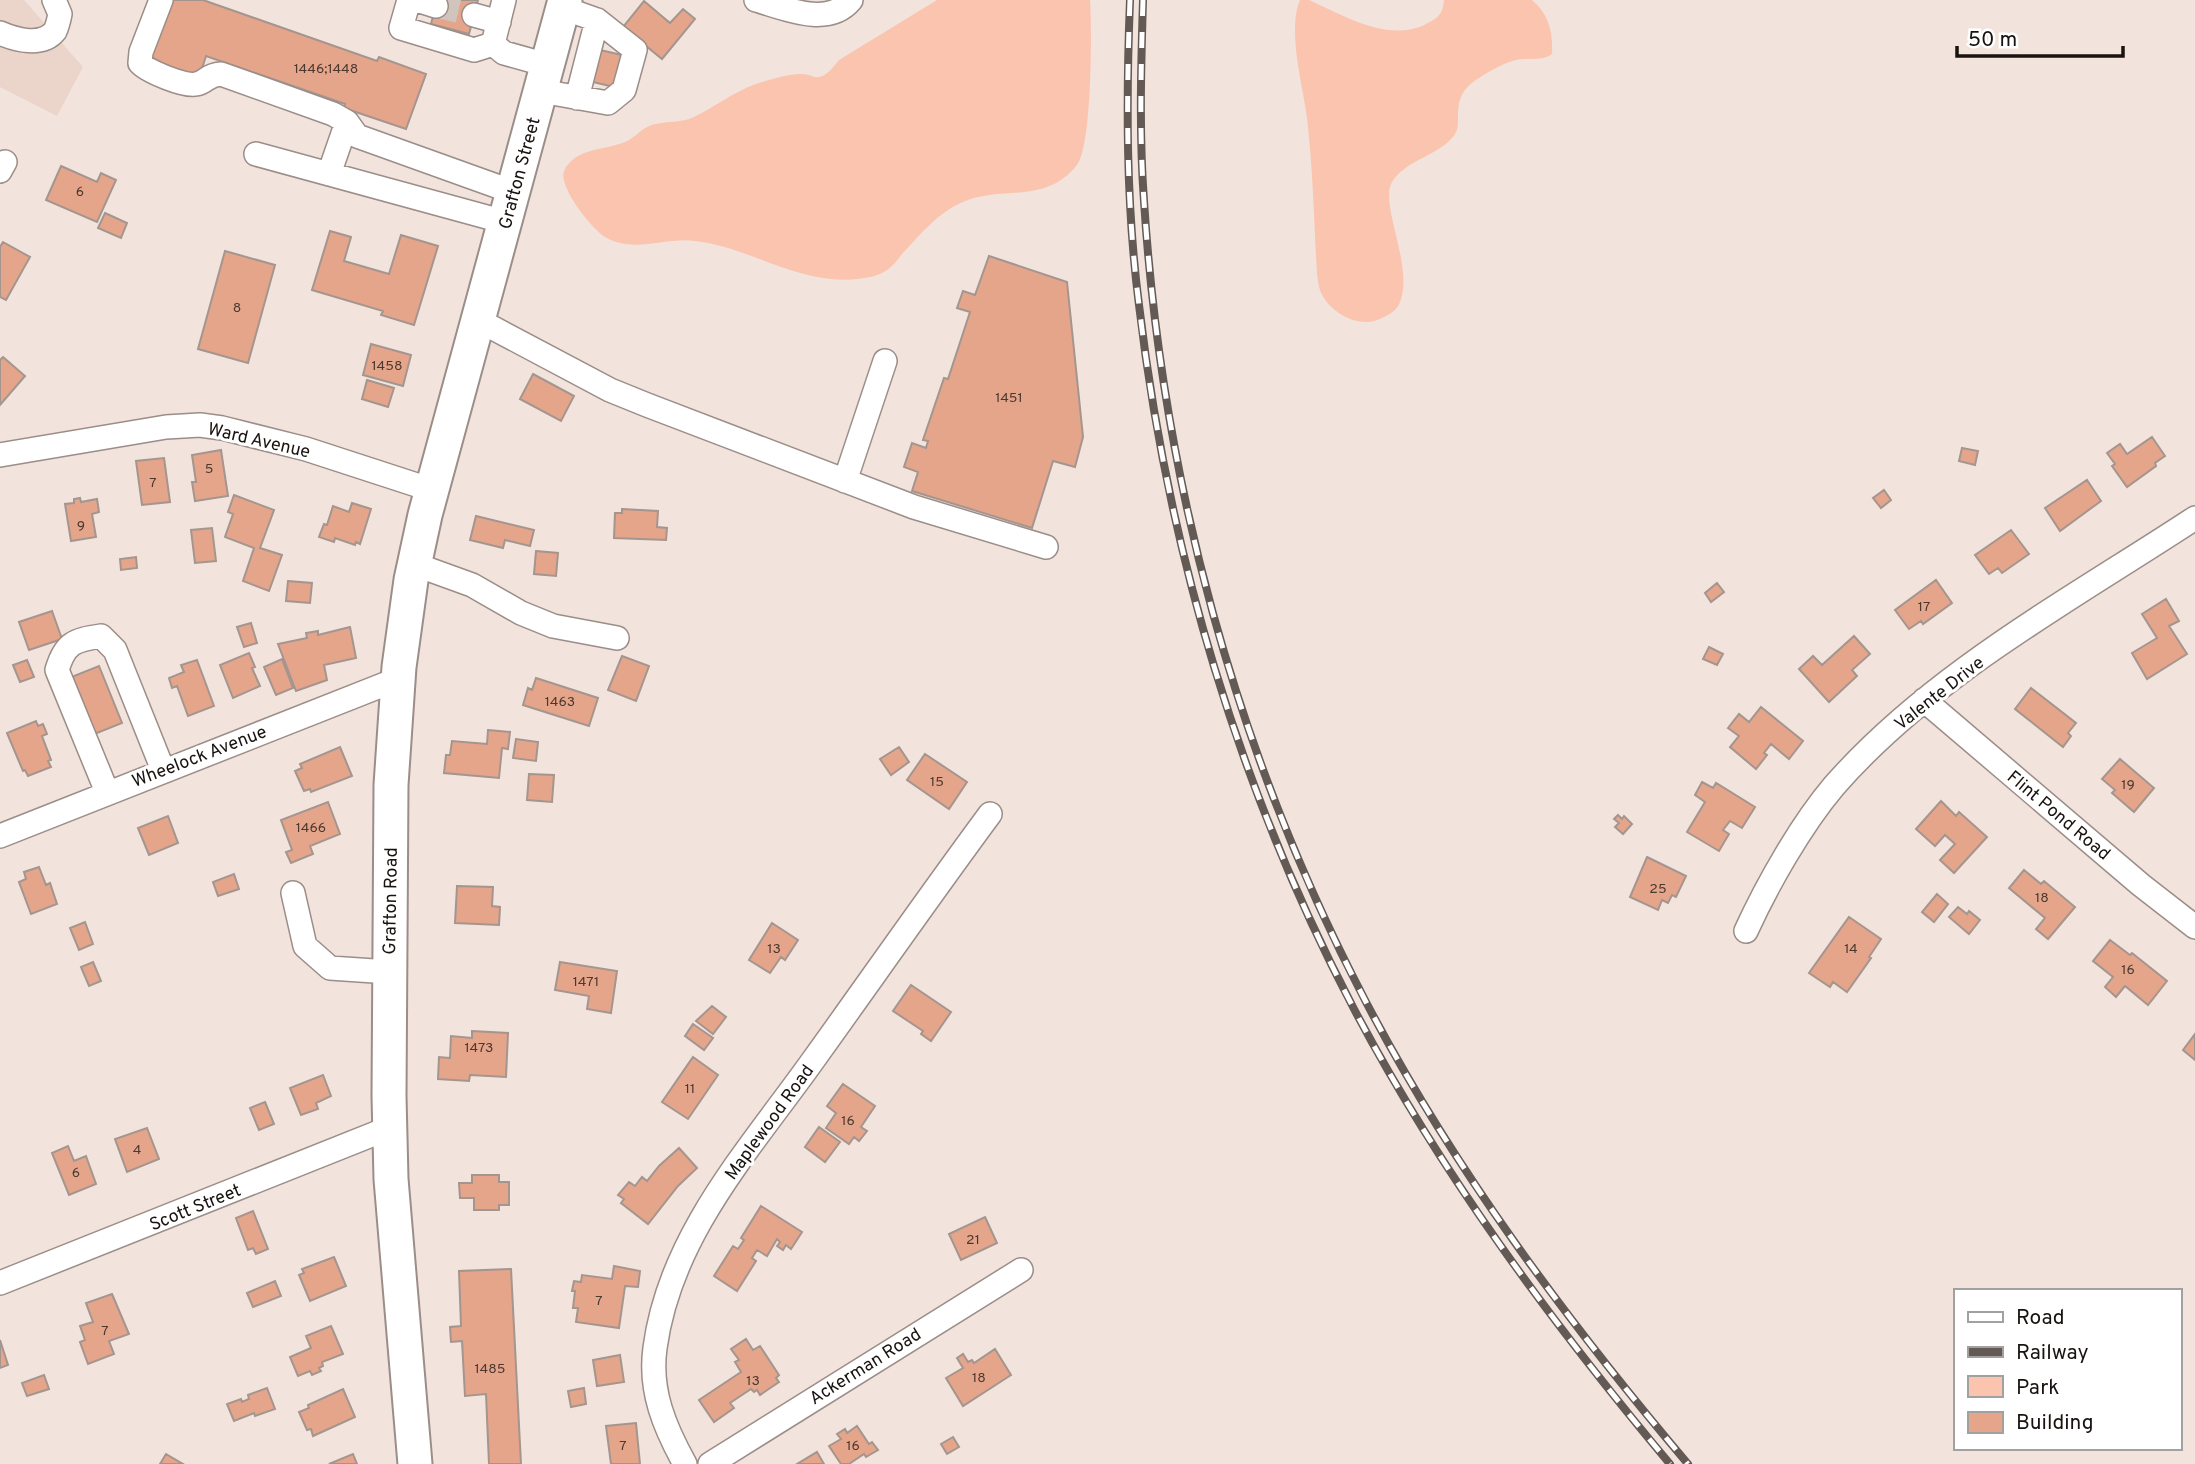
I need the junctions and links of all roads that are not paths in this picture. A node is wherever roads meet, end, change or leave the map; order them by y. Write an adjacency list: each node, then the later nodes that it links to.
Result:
1 (54, 0): 10 (street)
2 (161, 0): 14 (street)
3 (409, 0): 11 (street)
4 (504, 0): 11 (street)
5 (756, 0): 6 (street)
6 (851, 0)
7 (564, 4): 9 (street); 12 (highway, Grafton Street)
8 (474, 15): 11 (street)
9 (597, 20): 13 (street); 13 (street)
10 (0, 33)
11 (496, 33): 12 (street)
12 (544, 78): 13 (street); 17 (highway, Grafton Street)
13 (577, 98)
14 (346, 122): 16 (street); 17 (street)
15 (256, 153): 16 (street)
16 (329, 174): 17 (street)
17 (509, 207): 18 (highway, Grafton Street)
18 (475, 333): 21 (street); 22 (highway, Grafton Road)
19 (885, 360): 21 (street)
20 (0, 455): 22 (street, Ward Avenue)
21 (845, 481): 24 (street)
22 (432, 490): 25 (highway, Grafton Road)
23 (2195, 518): 28 (street, Valente Drive)
24 (1046, 547)
25 (414, 564): 26 (street); 27 (highway, Grafton Road)
26 (617, 638)
27 (398, 679): 29 (street, Wheelock Avenue); 36 (highway, Grafton Road)
28 (1924, 700): 34 (street, Flint Pond Road); 35 (street, Valente Drive)
29 (163, 770): 30 (street, Wheelock Avenue); 30 (street)
30 (107, 792): 32 (street, Wheelock Avenue)
31 (990, 814): 41 (street, Maplewood Road)
32 (0, 836)
33 (293, 893): 36 (street)
34 (2195, 927)
35 (1746, 931)
36 (389, 972): 37 (highway, Grafton Road)
37 (389, 1128): 39 (street, Scott Street); 40 (highway, Grafton Road)
38 (1021, 1270): 42 (street, Ackerman Road)
39 (0, 1283)
40 (415, 1464)
41 (685, 1464)
42 (710, 1464)

